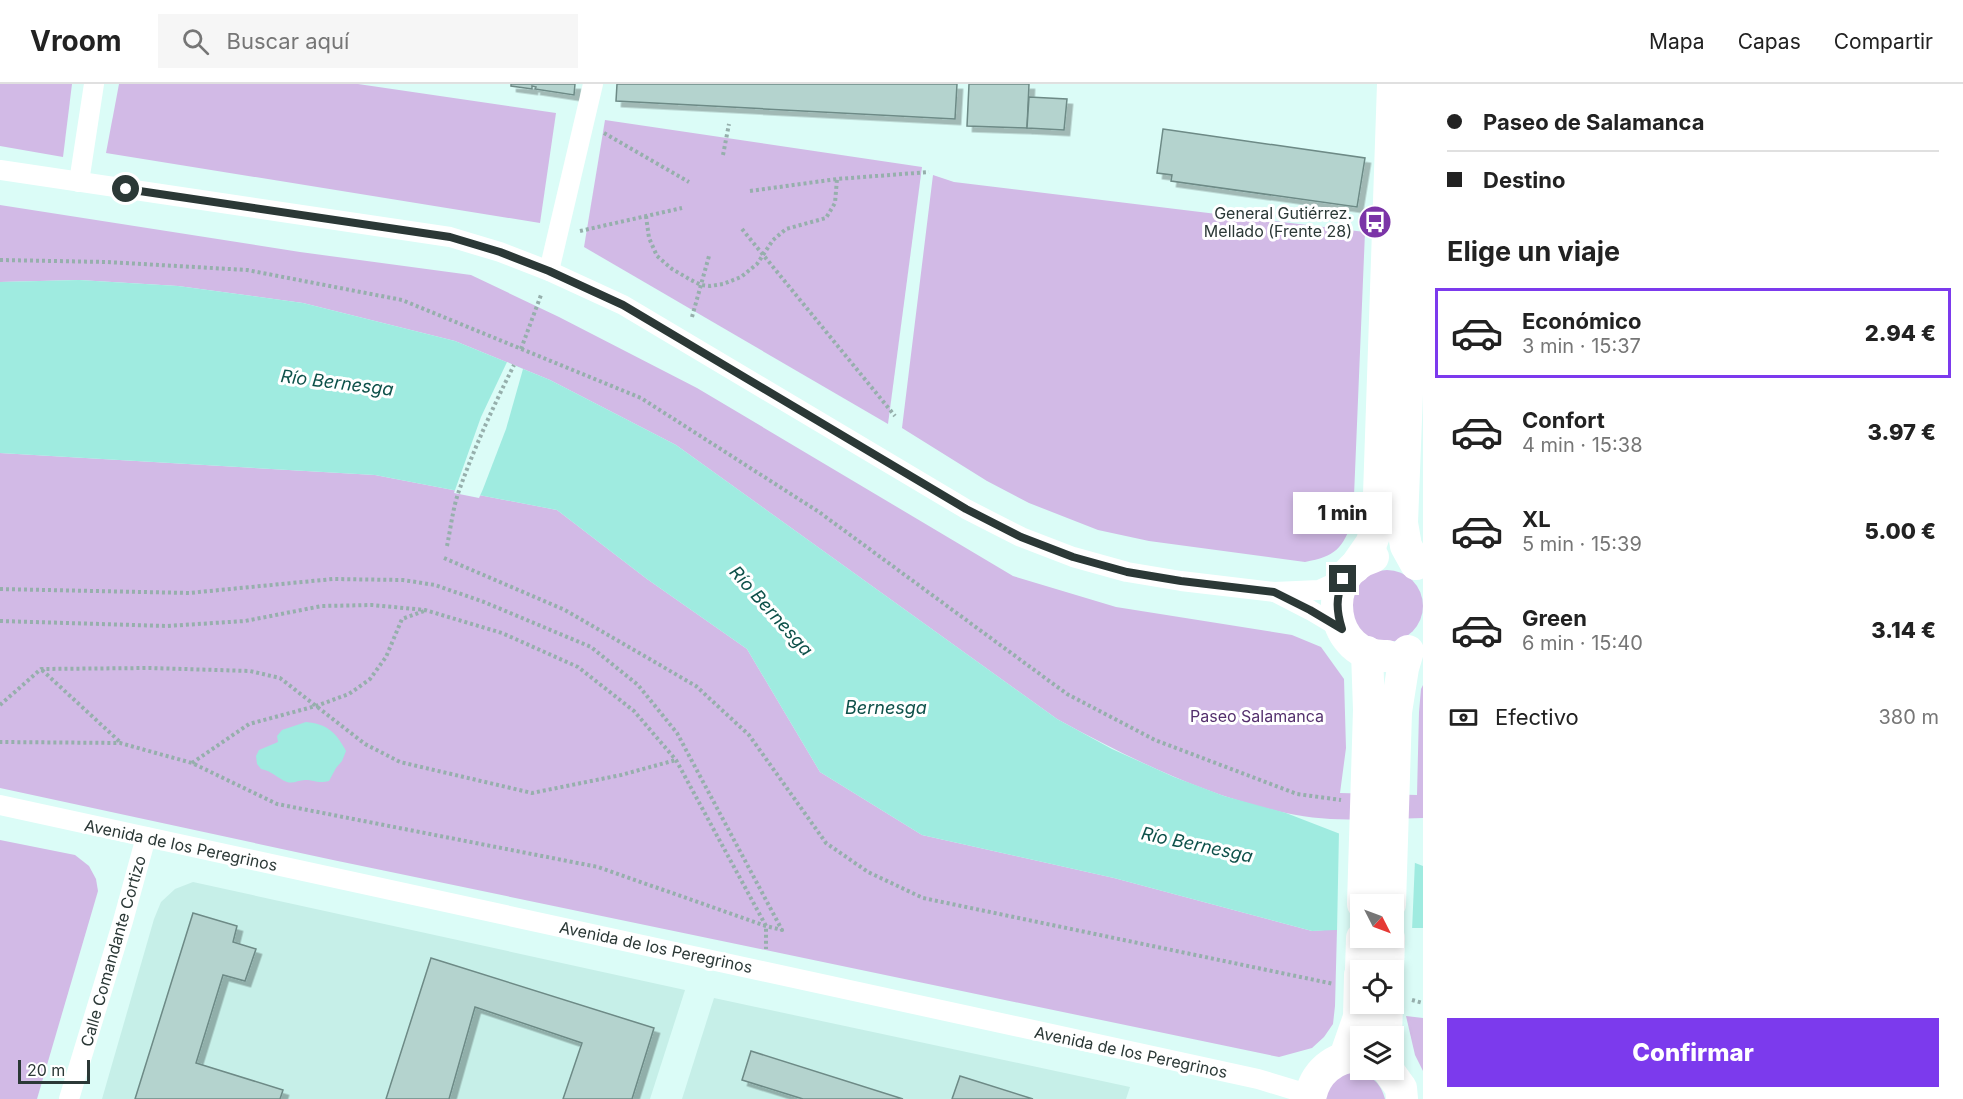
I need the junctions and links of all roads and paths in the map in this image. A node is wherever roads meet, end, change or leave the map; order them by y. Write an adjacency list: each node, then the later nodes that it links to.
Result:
1 (94, 84): 12 (street)
2 (593, 84): 22 (street)
3 (1393, 84): 32 (main road)
4 (1419, 84): 8 (main road)
5 (729, 124): 7 (path)
6 (596, 128): 13 (path)
7 (723, 155)
8 (1420, 161): 31 (main road)
9 (0, 170): 12 (street)
10 (929, 172): 11 (path)
11 (837, 179): 14 (path); 19 (path)
12 (80, 182): 22 (street)
13 (689, 182)
14 (750, 191)
15 (682, 208): 16 (path)
16 (646, 216): 18 (path); 23 (path)
17 (742, 229): 19 (path)
18 (577, 231)
19 (764, 255): 23 (path); 28 (path)
20 (709, 256): 23 (path)
21 (0, 260): 26 (path)
22 (549, 271): 34 (street)
23 (701, 285): 25 (path)
24 (541, 294): 26 (path)
25 (692, 317)
26 (521, 349): 48 (path)
27 (514, 365): 29 (path)
28 (895, 416)
29 (447, 546)
30 (444, 558): 55 (path)
31 (1420, 568): 32 (main road)
32 (1349, 573): 34 (street); 37 (main road)
33 (0, 589): 53 (path)
34 (1274, 592): 37 (street)
35 (425, 610): 36 (path); 42 (path); 45 (path)
36 (0, 621)
37 (1342, 629): 39 (main road)
38 (1416, 645): 39 (main road); 47 (main road)
39 (1366, 652): 47 (main road)
40 (41, 669): 41 (path); 42 (path); 44 (path)
41 (0, 705)
42 (316, 706): 45 (path); 46 (path)
43 (0, 742): 44 (path)
44 (120, 742): 46 (path)
45 (676, 760): 53 (path)
46 (192, 764): 53 (path)
47 (1380, 794): 51 (main road); 52 (main road)
48 (1335, 800)
49 (0, 805): 50 (street, Avenida de los Peregrinos)
50 (146, 837): 58 (street, Avenida de los Peregrinos); 59 (street, Calle Comandante Cortizo)
51 (1365, 894)
52 (1389, 894)
53 (766, 926): 54 (path)
54 (766, 951)
55 (1350, 993)
56 (1350, 1058): 58 (main road)
57 (1395, 1080): 60 (main road)
58 (1310, 1097)
59 (69, 1099)
60 (1402, 1099)

